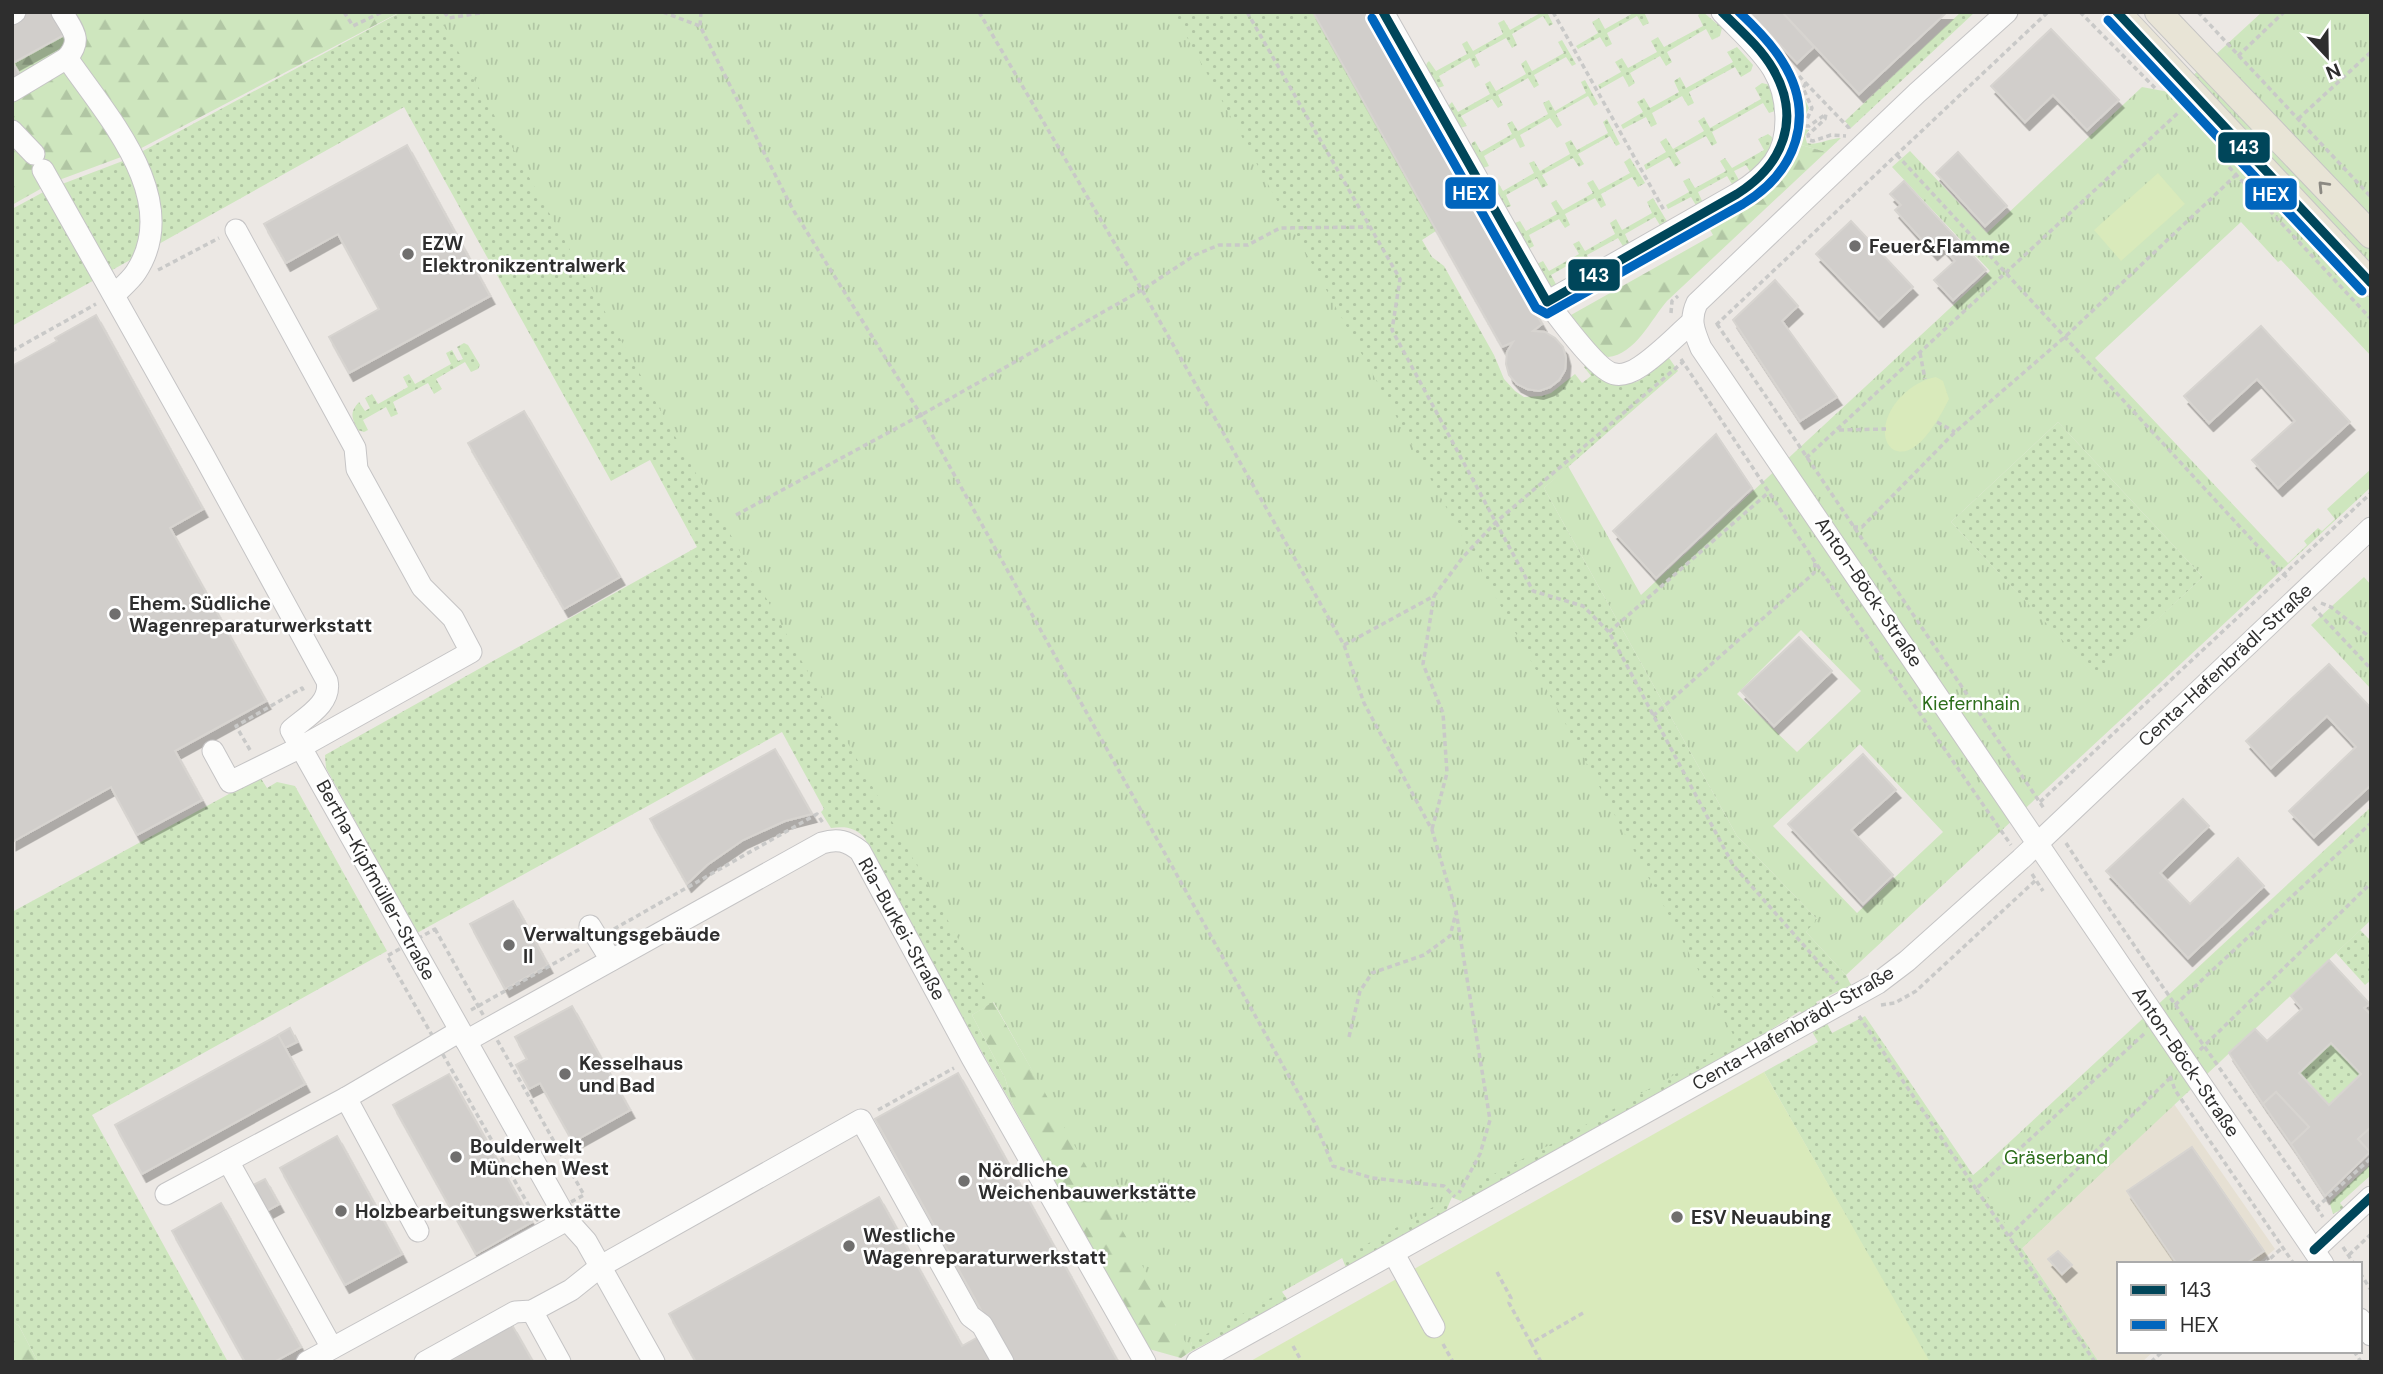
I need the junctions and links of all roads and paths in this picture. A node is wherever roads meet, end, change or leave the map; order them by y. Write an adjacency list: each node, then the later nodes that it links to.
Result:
1 (62, 12): 23 (street)
2 (344, 12): 3 (path)
3 (382, 12)
4 (444, 12): 5 (path)
5 (486, 12)
6 (663, 12): 20 (path)
7 (701, 12): 20 (path)
8 (979, 12): 44 (path)
9 (1247, 12): 37 (path)
10 (1383, 12): 46 (street)
11 (1553, 12): 38 (path)
12 (1722, 12): 24 (street)
13 (2007, 12): 48 (street)
14 (2048, 12): 33 (path)
15 (2080, 12): 27 (path)
16 (2117, 12): 43 (main road)
17 (2158, 12): 40 (main road, one-way to 17)
18 (2198, 12): 22 (path)
19 (2284, 12): 22 (path)
20 (700, 26): 53 (path)
21 (2371, 52): 28 (path)
22 (2238, 56): 28 (path)
23 (67, 58): 26 (street); 45 (street)
24 (1772, 67): 25 (path); 38 (street)
25 (1806, 83): 30 (path); 32 (path)
26 (12, 91)
27 (2161, 94)
28 (2298, 119): 36 (path)
29 (2187, 121): 42 (path)
30 (1849, 128)
31 (12, 131): 45 (street)
32 (1850, 135)
33 (1897, 155): 42 (path); 58 (path)
34 (2228, 166): 35 (path)
35 (2236, 175): 47 (path); 49 (path)
36 (2371, 197)
37 (1370, 227): 44 (path); 63 (path)
38 (1675, 229): 46 (street)
39 (236, 230): 41 (path); 76 (street)
40 (2371, 235)
41 (155, 271)
42 (2006, 274): 49 (path); 51 (path)
43 (2371, 283)
44 (1142, 290): 53 (path); 73 (path)
45 (114, 295): 50 (path); 76 (street)
46 (1547, 302): 48 (street)
47 (2371, 319)
48 (1692, 323): 59 (street, Anton-Böck-Straße)
49 (2066, 336): 57 (path); 68 (path)
50 (12, 351)
51 (1920, 352): 52 (path); 56 (path)
52 (1925, 379)
53 (921, 415): 62 (path); 88 (path)
54 (1937, 422): 57 (path)
55 (1886, 429): 56 (path)
56 (1838, 430): 58 (path)
57 (1955, 432): 64 (path)
58 (1806, 458): 59 (path); 64 (path)
59 (1788, 474): 66 (street, Anton-Böck-Straße)
60 (1770, 491): 63 (path); 67 (path); 71 (path)
61 (2371, 493): 78 (path)
62 (736, 515)
63 (1496, 522): 70 (path); 71 (path)
64 (1853, 527): 66 (path); 78 (path)
65 (2371, 528): 69 (street, Centa-Hafenbrädl-Straße)
66 (1835, 543): 79 (street, Anton-Böck-Straße)
67 (1815, 562): 75 (path); 82 (path)
68 (2280, 569)
69 (2301, 594): 72 (path); 74 (path); 80 (street, Centa-Hafenbrädl-Straße)
70 (1434, 596): 73 (path); 81 (path)
71 (1609, 632): 75 (path)
72 (2371, 638)
73 (1344, 645): 81 (path)
74 (2371, 669)
75 (1653, 716): 94 (path)
76 (296, 738): 77 (street); 90 (street, Bertha-Kipfmüller-Straße)
77 (213, 751)
78 (2040, 802): 79 (path); 80 (path)
79 (2021, 819): 82 (path); 84 (street, Anton-Böck-Straße)
80 (2054, 825): 84 (street, Centa-Hafenbrädl-Straße); 110 (path)
81 (1432, 830): 88 (path)
82 (2004, 835): 85 (path)
83 (834, 839): 89 (path); 91 (street); 101 (street, Ria-Burkei-Straße)
84 (2037, 842): 85 (street, Centa-Hafenbrädl-Straße); 111 (street, Anton-Böck-Straße)
85 (2021, 859): 86 (path); 94 (street, Centa-Hafenbrädl-Straße)
86 (2036, 880): 87 (path); 92 (path)
87 (2044, 891)
88 (1456, 911): 98 (path)
89 (594, 933): 91 (street); 93 (path)
90 (411, 943): 93 (path); 96 (street, Bertha-Kipfmüller-Straße); 100 (path)
91 (611, 960): 95 (street)
92 (1880, 1005)
93 (478, 1006): 95 (path); 96 (path)
94 (1849, 1009): 107 (path); 119 (street, Centa-Hafenbrädl-Straße)
95 (491, 1027): 96 (street); 112 (path)
96 (460, 1031): 100 (street); 112 (street, Bertha-Kipfmüller-Straße)
97 (2143, 1035): 99 (path)
98 (1349, 1037)
99 (2149, 1044)
100 (437, 1045): 103 (street); 112 (path)
101 (972, 1058): 104 (path); 137 (street, Ria-Burkei-Straße)
102 (2168, 1071): 113 (path)
103 (346, 1098): 106 (street); 114 (street)
104 (861, 1119): 124 (street); 136 (street)
105 (2371, 1158): 110 (path)
106 (229, 1161): 108 (street); 131 (street)
107 (1976, 1189)
108 (166, 1194)
109 (2371, 1197): 115 (street)
110 (2317, 1208): 111 (path); 115 (path)
111 (2287, 1210): 113 (path); 121 (street, Anton-Böck-Straße)
112 (563, 1214): 124 (street, Bertha-Kipfmüller-Straße); 131 (street)
113 (2267, 1224): 118 (path)
114 (418, 1231)
115 (2333, 1232): 121 (street)
116 (2371, 1234): 120 (path)
117 (2009, 1236): 141 (path)
118 (2283, 1247): 122 (path); 123 (path)
119 (1394, 1254): 128 (street); 138 (street, Centa-Hafenbrädl-Straße)
120 (2349, 1255)
121 (2319, 1257)
122 (2266, 1262)
123 (2293, 1262)
124 (601, 1266): 126 (street); 135 (street, Bertha-Kipfmüller-Straße)
125 (1497, 1272): 129 (path)
126 (533, 1311): 133 (street); 134 (street)
127 (1583, 1313): 129 (path)
128 (1434, 1327)
129 (1531, 1343): 140 (path)
130 (1293, 1346): 139 (path)
131 (332, 1348): 132 (street)
132 (307, 1362)
133 (425, 1362)
134 (560, 1362)
135 (654, 1362)
136 (1003, 1362)
137 (1145, 1362)
138 (1197, 1362)
139 (1302, 1362)
140 (1541, 1362)
141 (2095, 1362)

